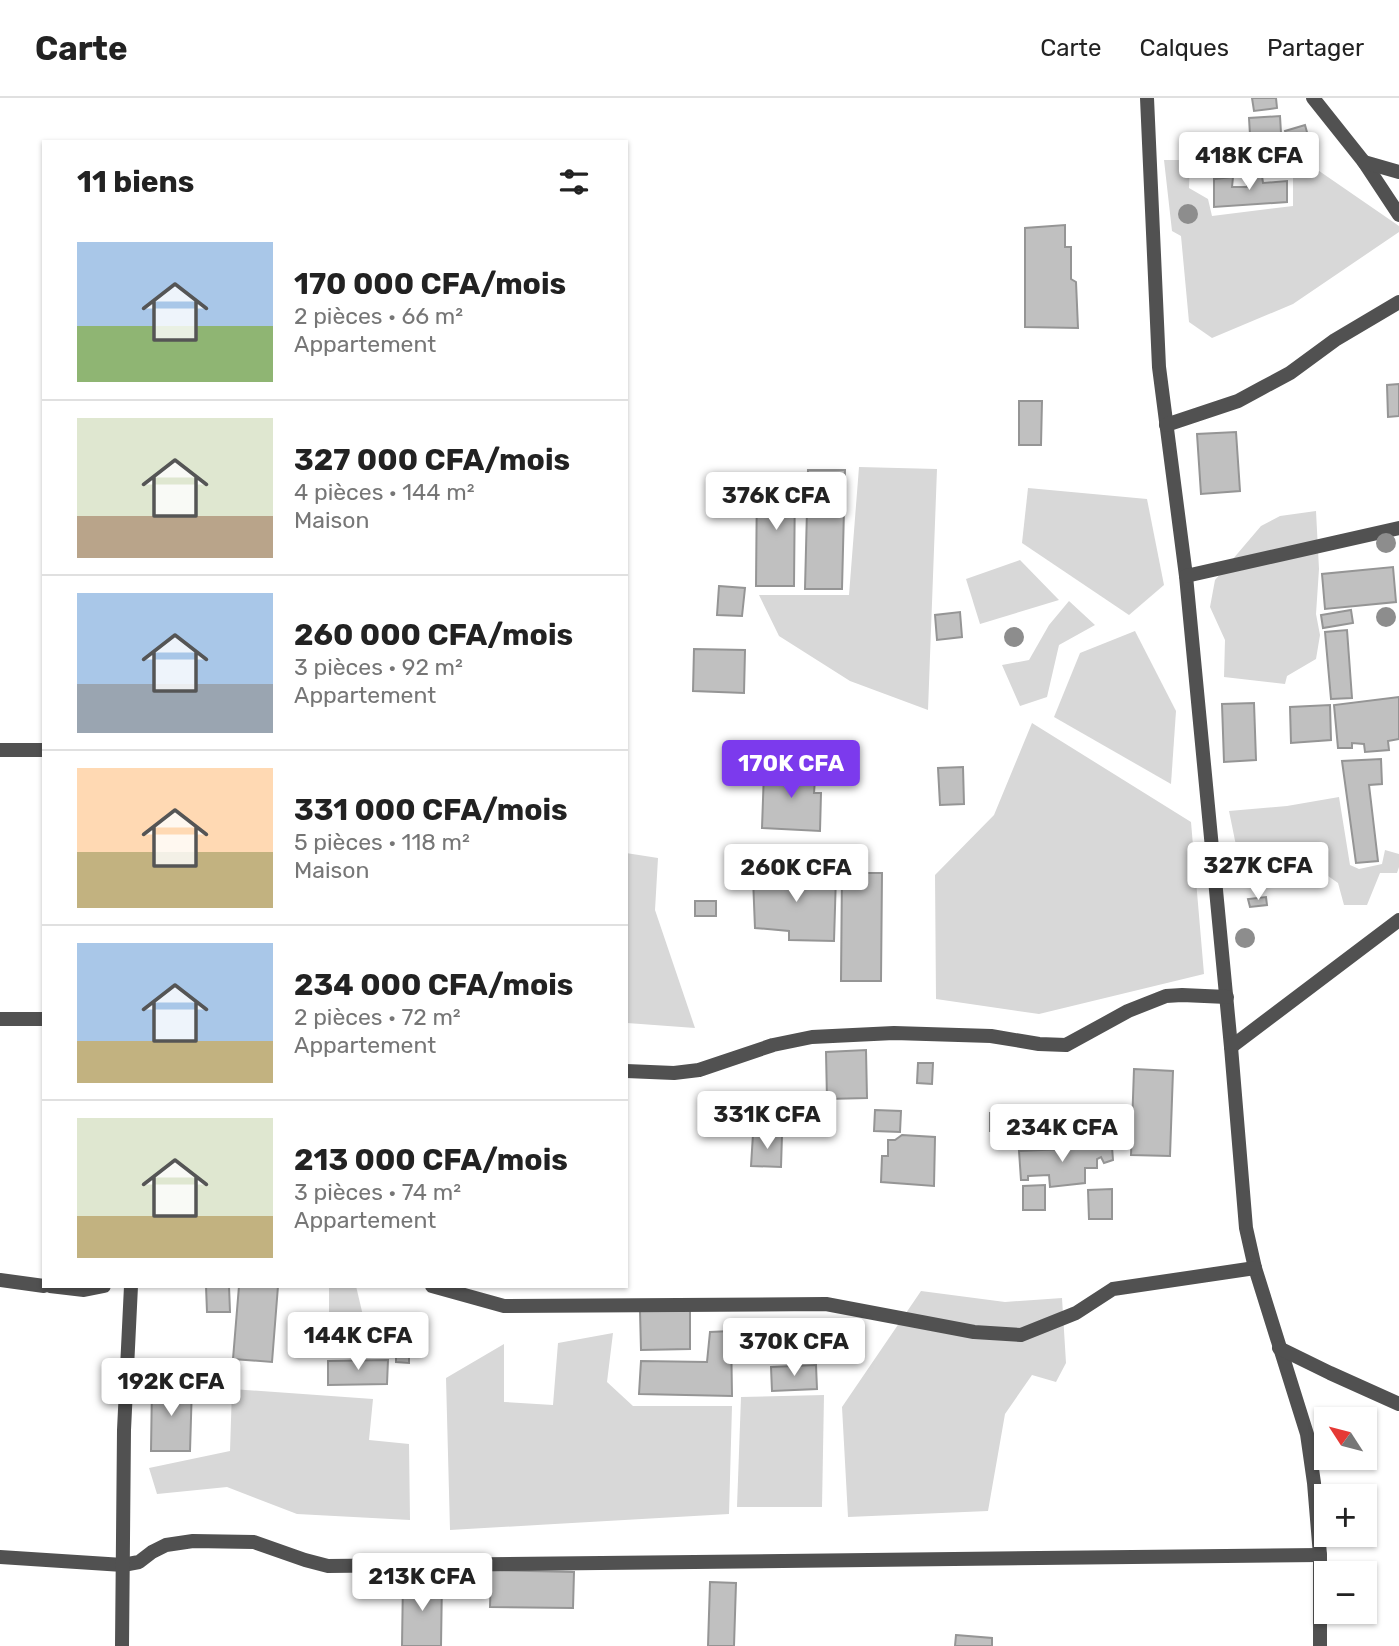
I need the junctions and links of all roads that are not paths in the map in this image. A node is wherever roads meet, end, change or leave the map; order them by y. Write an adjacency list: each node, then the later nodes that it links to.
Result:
1 (1147, 98): 7 (street)
2 (1313, 98): 3 (street)
3 (1364, 162): 4 (street); 5 (street)
4 (1399, 173)
5 (1399, 215)
6 (1399, 302): 7 (street)
7 (1167, 425): 9 (street)
8 (1399, 528): 9 (street)
9 (1186, 576): 13 (street)
10 (0, 750): 11 (street)
11 (42, 750)
12 (1399, 920): 16 (street)
13 (1227, 997): 16 (street); 17 (street)
14 (0, 1019): 15 (street)
15 (42, 1020)
16 (1231, 1046): 18 (street)
17 (628, 1071)
18 (1255, 1268): 24 (street); 25 (street)
19 (0, 1280): 20 (street)
20 (42, 1286)
21 (67, 1288): 22 (street)
22 (94, 1288)
23 (131, 1288): 29 (street)
24 (439, 1288)
25 (1279, 1348): 26 (street); 27 (street)
26 (1399, 1404)
27 (1320, 1555): 29 (street); 31 (street)
28 (0, 1557): 29 (street)
29 (123, 1565): 30 (street)
30 (122, 1646)
31 (1320, 1646)

